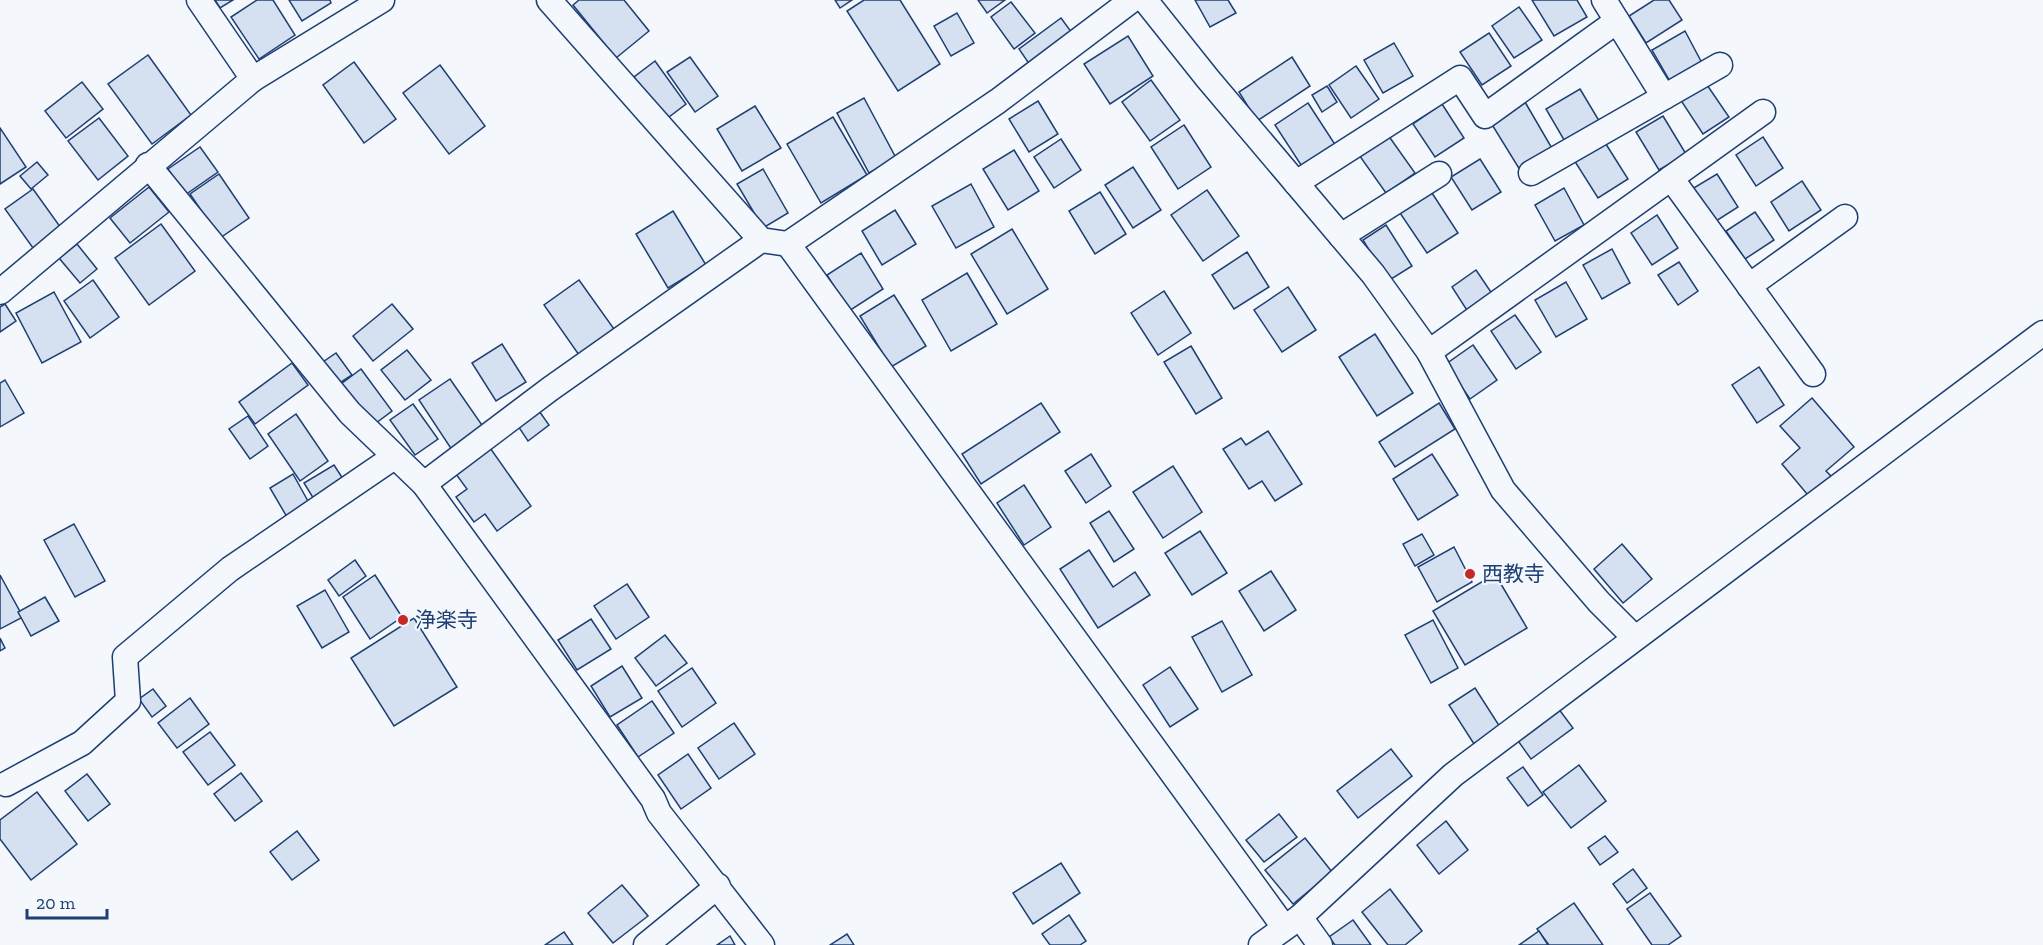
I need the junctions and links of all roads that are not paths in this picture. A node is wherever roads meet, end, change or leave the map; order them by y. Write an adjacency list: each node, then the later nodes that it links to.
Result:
1 (199, 0): 9 (street)
2 (549, 0): 19 (street)
3 (1132, 0): 20 (street)
4 (1145, 0): 16 (street)
5 (1604, 0): 7 (street)
6 (369, 4): 9 (street)
7 (1617, 21): 10 (street); 16 (street)
8 (1720, 65): 10 (street)
9 (253, 79): 12 (street)
10 (1664, 97): 13 (street)
11 (1763, 112): 15 (street)
12 (148, 165): 22 (street); 26 (street)
13 (1531, 173)
14 (1439, 174): 18 (street)
15 (1671, 178): 21 (street); 24 (street)
16 (1296, 183): 18 (street)
17 (1845, 217): 21 (street)
18 (1341, 236): 24 (street)
19 (761, 240): 20 (street); 27 (street)
20 (788, 244): 31 (street)
21 (1749, 286): 25 (street)
22 (0, 292)
23 (2043, 333): 28 (street)
24 (1429, 352): 28 (street)
25 (1813, 374)
26 (394, 456): 27 (street); 29 (street)
27 (424, 484): 30 (street)
28 (1635, 638): 31 (street)
29 (6, 784)
30 (718, 886): 32 (street); 33 (street)
31 (1292, 922): 34 (street); 35 (street)
32 (646, 945)
33 (762, 945)
34 (1261, 945)
35 (1320, 945)

